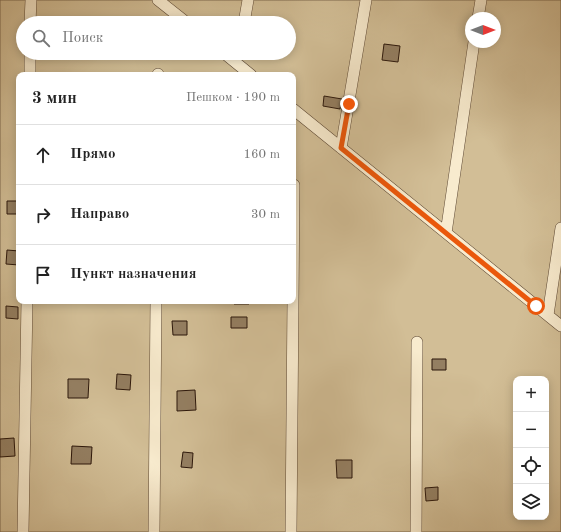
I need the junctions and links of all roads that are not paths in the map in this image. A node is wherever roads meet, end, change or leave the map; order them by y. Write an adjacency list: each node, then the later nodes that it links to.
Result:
1 (31, 0): 7 (street)
2 (158, 0): 8 (street)
3 (248, 0): 9 (street)
4 (366, 0): 16 (street)
5 (481, 0): 6 (street)
6 (479, 12)
7 (30, 16)
8 (178, 16)
9 (245, 16)
10 (473, 48): 18 (street)
11 (30, 60): 13 (street)
12 (239, 60): 14 (street)
13 (30, 72)
14 (249, 72)
15 (296, 111): 16 (street)
16 (341, 148): 18 (street)
17 (561, 228): 22 (street)
18 (446, 233): 22 (street)
19 (26, 304): 25 (street)
20 (156, 304): 26 (street)
21 (293, 304): 27 (street)
22 (548, 315): 23 (street)
23 (561, 326)
24 (417, 342): 28 (street)
25 (23, 532)
26 (154, 532)
27 (291, 532)
28 (416, 532)

